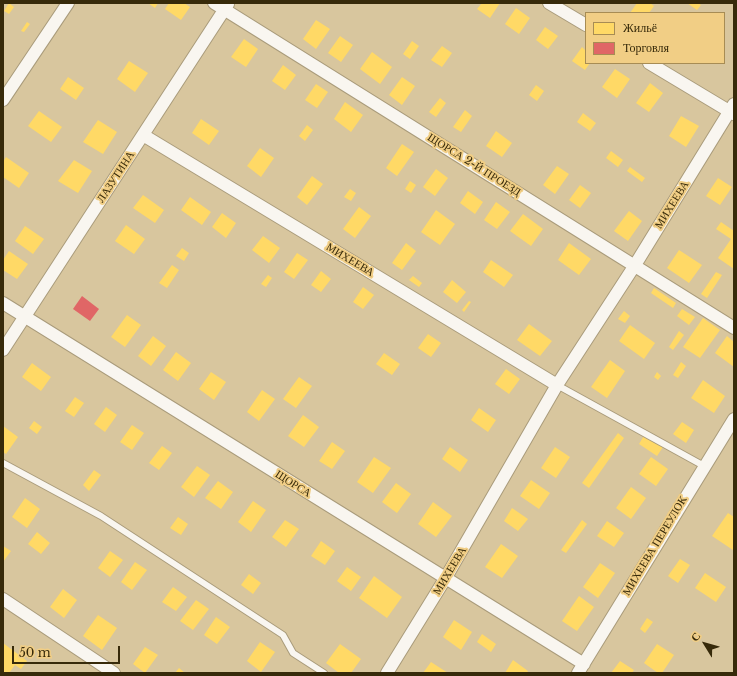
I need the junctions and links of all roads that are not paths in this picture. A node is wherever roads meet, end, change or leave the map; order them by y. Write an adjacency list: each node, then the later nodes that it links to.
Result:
1 (68, 3): 6 (street)
2 (549, 3): 4 (street)
3 (222, 5): 8 (street, ЛАЗУТИНА); 9 (street, ЩОРСА 2-Й ПРОЕЗД)
4 (585, 24)
5 (651, 64): 7 (street)
6 (3, 100)
7 (733, 110): 9 (street, МИХЕЕВА)
8 (143, 135): 11 (street, ЛАЗУТИНА); 14 (street, МИХЕЕВА)
9 (635, 265): 12 (street, ЩОРСА 2-Й ПРОЕЗД); 14 (street, МИХЕЕВА)
10 (3, 303): 11 (street, ЩОРСА)
11 (26, 316): 13 (street, ЛАЗУТИНА); 18 (street, ЩОРСА)
12 (734, 328)
13 (3, 350)
14 (557, 385): 17 (lane); 18 (street, МИХЕЕВА)
15 (734, 419): 17 (street, МИХЕЕВА ПЕРЕУЛОК)
16 (3, 463): 22 (lane)
17 (704, 466): 20 (street, МИХЕЕВА ПЕРЕУЛОК)
18 (446, 579): 20 (street, ЩОРСА); 23 (street, МИХЕЕВА)
19 (3, 600): 21 (street)
20 (581, 668)
21 (114, 673)
22 (324, 673)
23 (387, 673)

